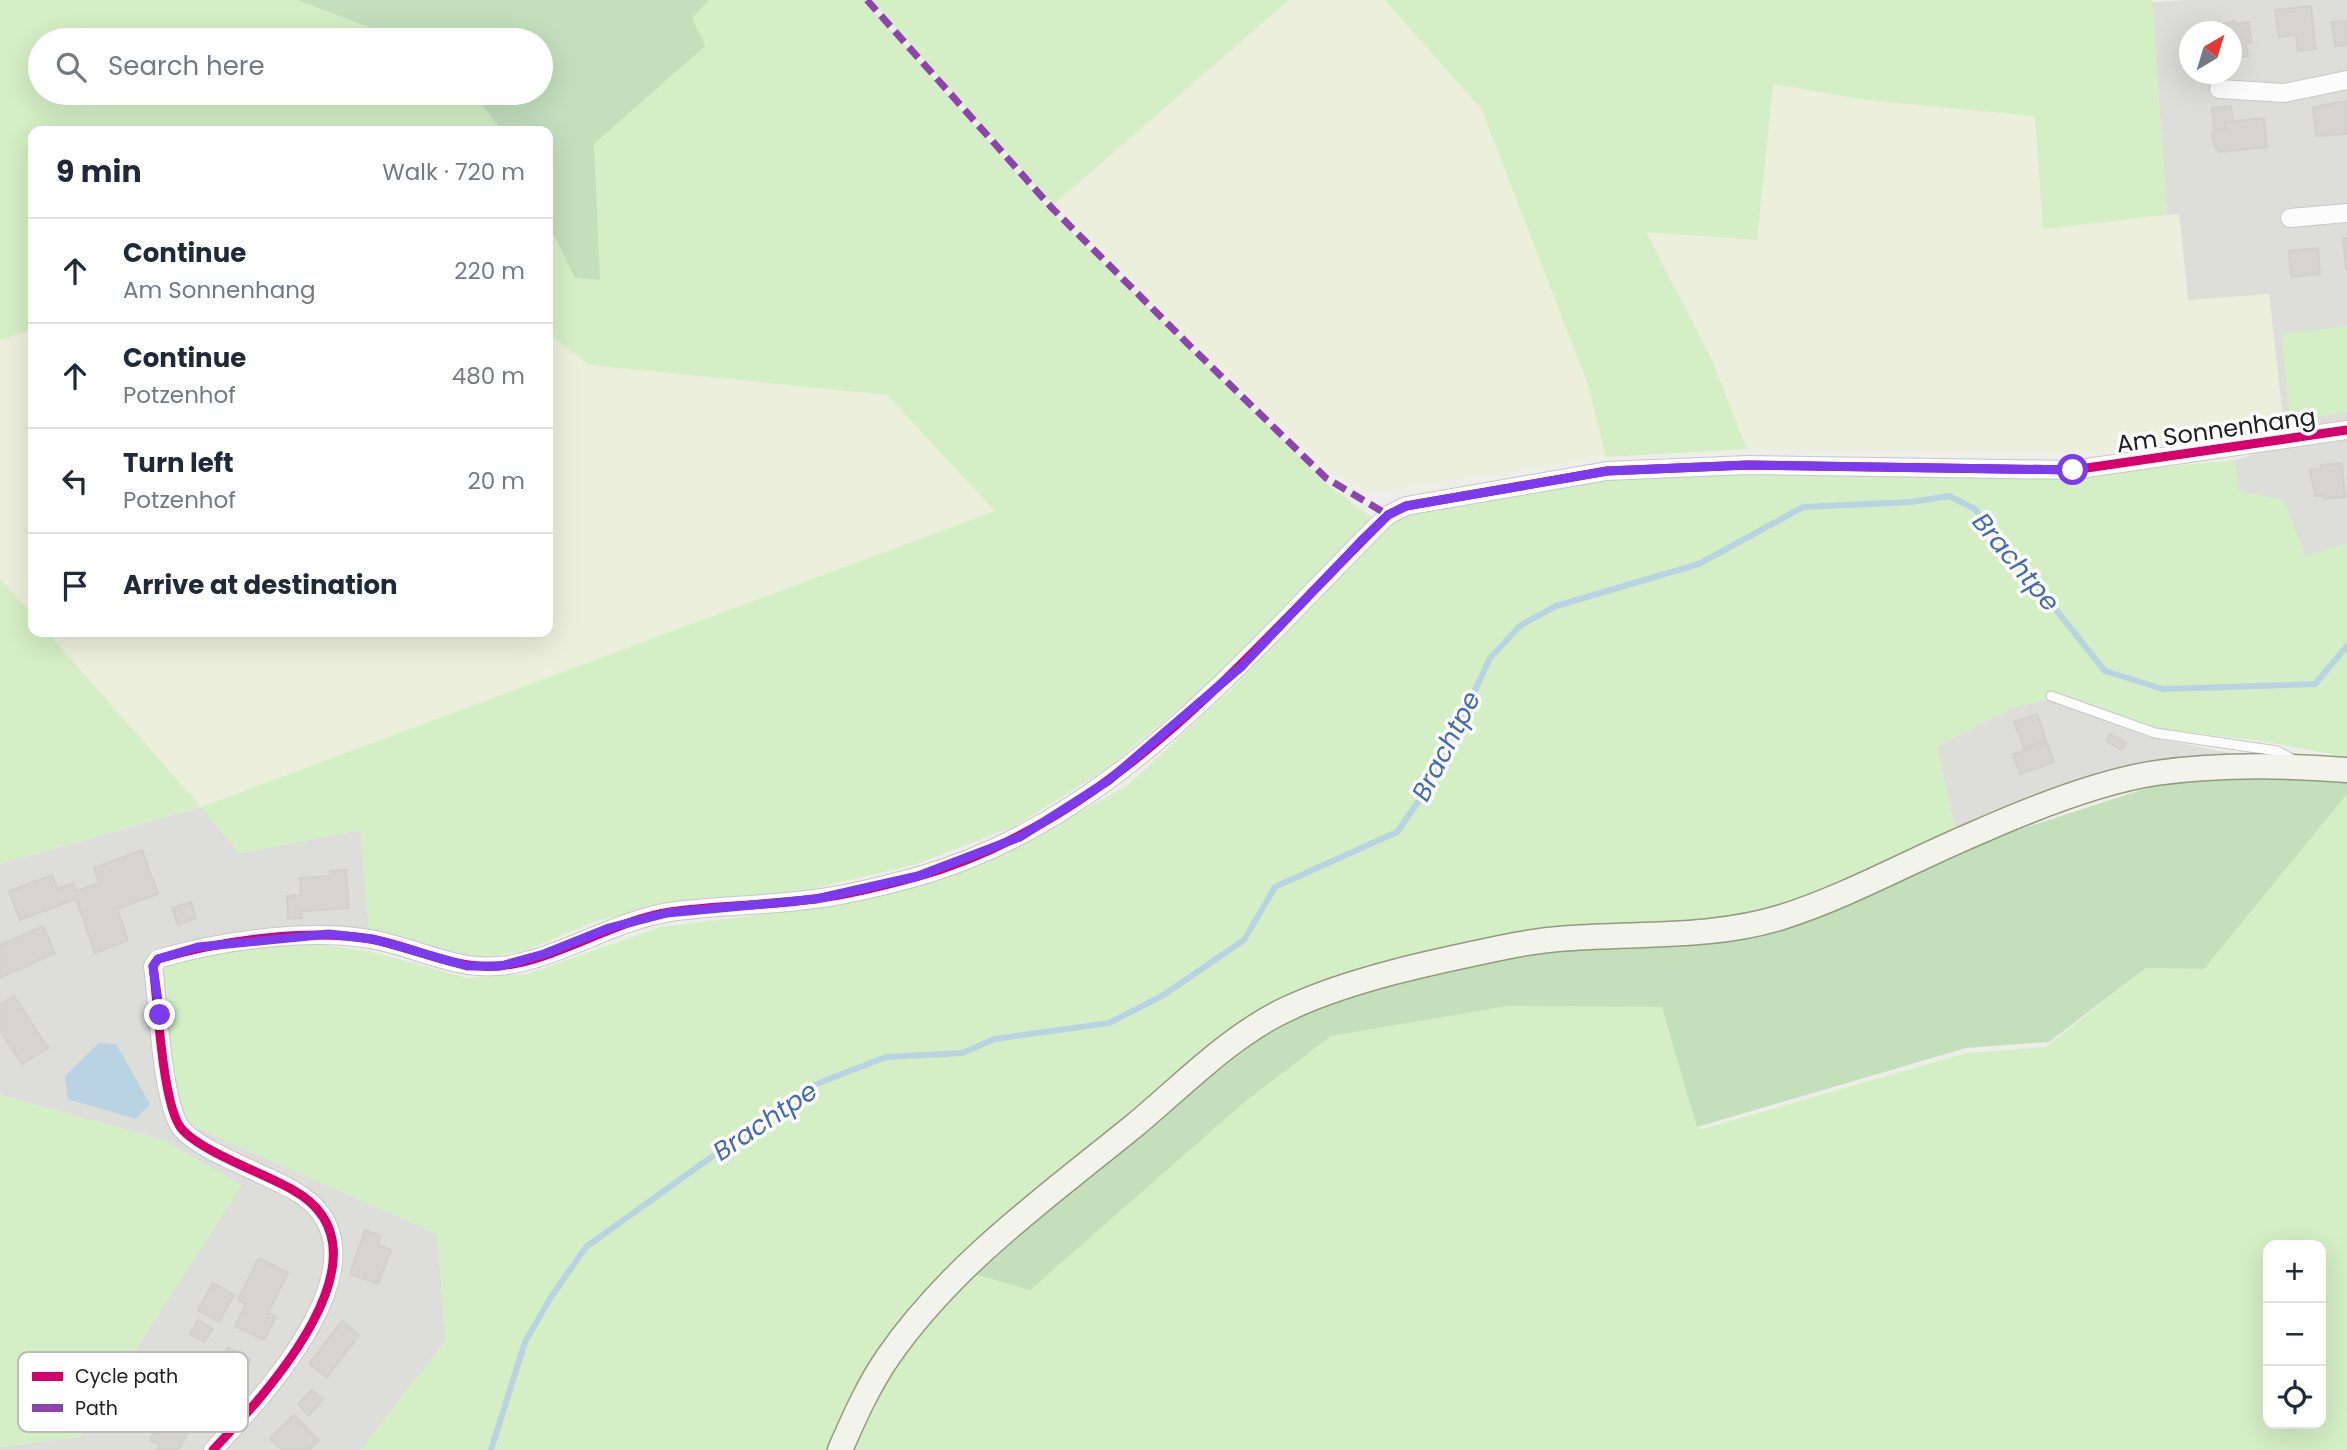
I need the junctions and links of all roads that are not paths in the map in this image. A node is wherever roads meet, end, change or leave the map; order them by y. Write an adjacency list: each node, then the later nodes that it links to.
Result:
1 (2347, 80): 2 (street)
2 (2219, 89)
3 (2347, 213): 4 (street)
4 (2290, 218)
5 (2347, 430): 9 (street, Am Sonnenhang)
6 (2051, 695): 7 (lane)
7 (2301, 766): 8 (main road); 12 (main road)
8 (2347, 770)
9 (248, 1410)
10 (229, 1432): 11 (street, Am Sonnenhang)
11 (213, 1450)
12 (841, 1450)

